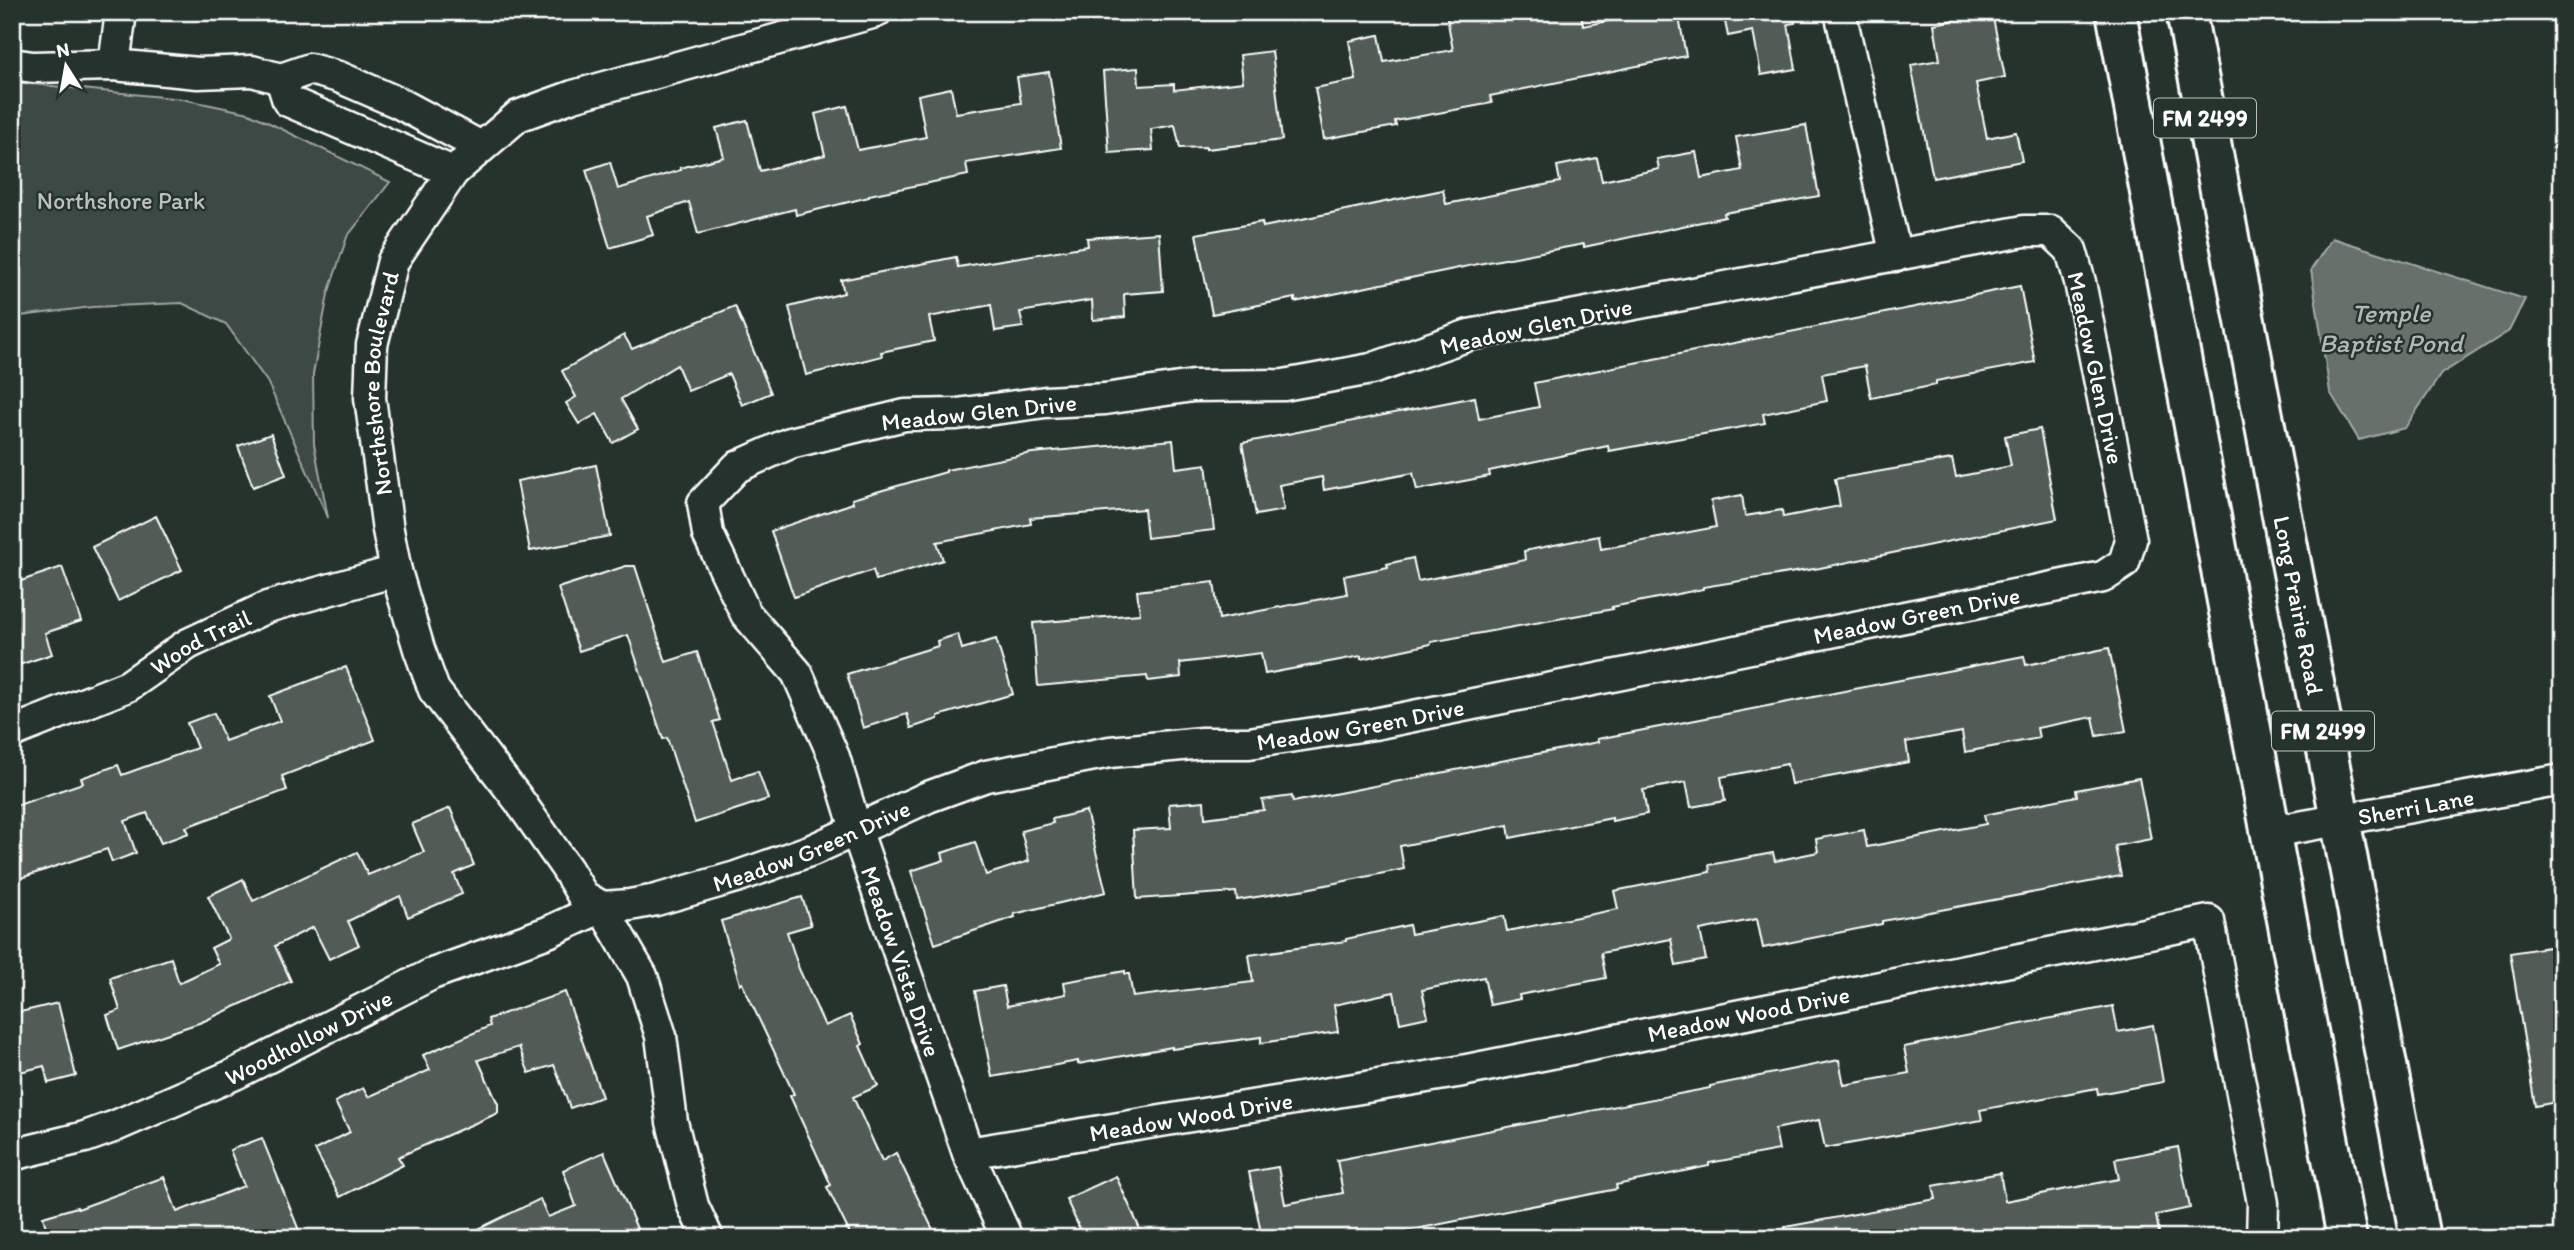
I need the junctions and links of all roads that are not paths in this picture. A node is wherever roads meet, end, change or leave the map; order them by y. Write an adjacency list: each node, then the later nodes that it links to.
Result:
1 (121, 12): 7 (street)
2 (876, 12): 9 (street, Northshore Boulevard)
3 (1840, 12): 11 (street)
4 (2116, 12): 19 (main road, FM 2499)
5 (2186, 12): 17 (main road, Long Prairie Road / FM 2499)
6 (12, 64): 7 (street)
7 (114, 65): 8 (street)
8 (281, 79): 9 (street); 10 (street)
9 (481, 147): 10 (street, Northshore Boulevard)
10 (453, 172): 14 (street, Northshore Boulevard)
11 (1896, 256): 12 (street, Meadow Glen Drive); 13 (street, Meadow Glen Drive)
12 (703, 503): 18 (street, Meadow Vista Drive)
13 (2126, 558): 18 (street, Meadow Green Drive)
14 (396, 572): 15 (street, Wood Trail); 20 (street, Northshore Boulevard)
15 (12, 732)
16 (2562, 780): 17 (street, Sherri Lane)
17 (2340, 819): 19 (street, Sherri Lane); 27 (main road, Long Prairie Road / FM 2499)
18 (856, 829): 20 (street, Meadow Green Drive); 21 (street, Meadow Vista Drive)
19 (2271, 832): 26 (main road, FM 2499)
20 (602, 907): 22 (street, Woodhollow Drive); 23 (street, Northshore Boulevard)
21 (968, 1153): 24 (street, Meadow Vista Drive); 25 (street, Meadow Wood Drive)
22 (12, 1155)
23 (708, 1238)
24 (1007, 1238)
25 (2262, 1238)
26 (2347, 1238)
27 (2420, 1238)

